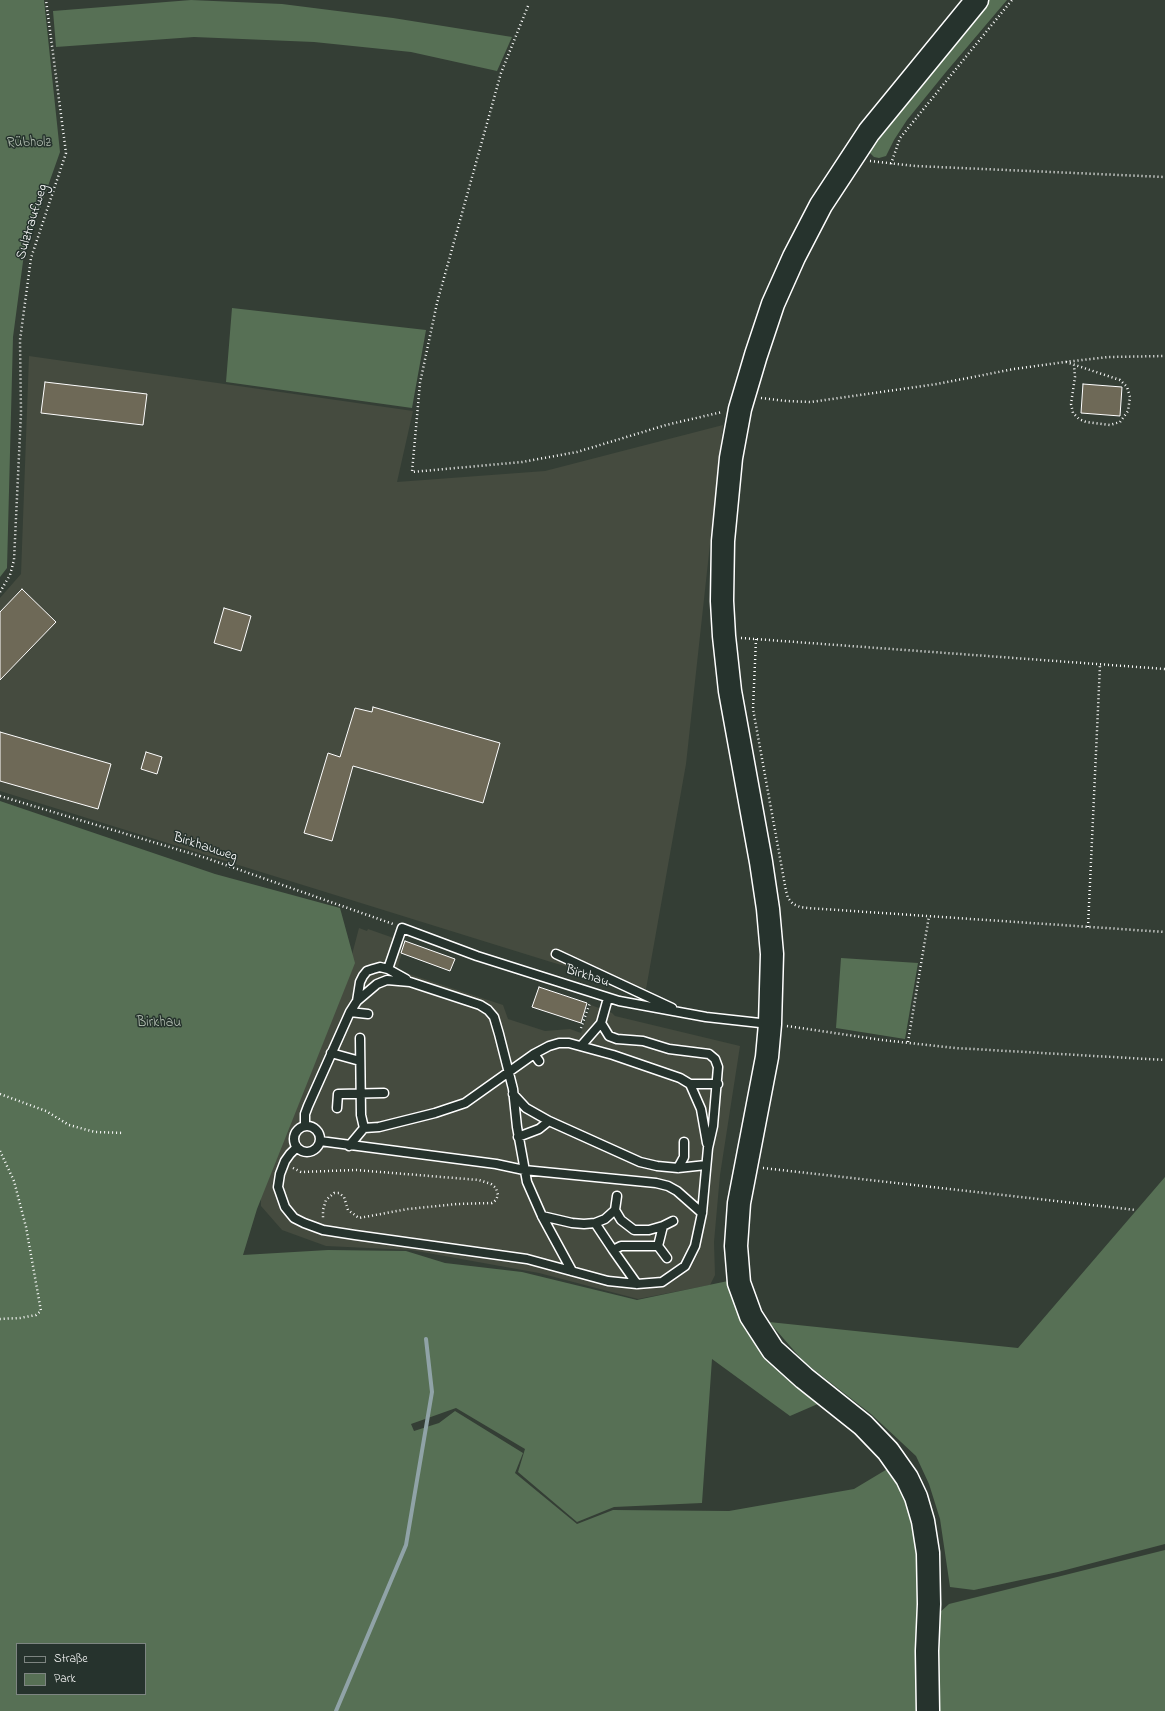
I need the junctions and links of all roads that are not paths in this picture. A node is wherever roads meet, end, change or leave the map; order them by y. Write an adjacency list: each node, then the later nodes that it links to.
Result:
1 (977, 0): 13 (street)
2 (556, 954): 11 (lane)
3 (388, 969): 4 (lane); 6 (lane, Birkhau); 8 (lane)
4 (410, 982): 5 (lane); 8 (lane)
5 (438, 991): 7 (lane); 18 (lane)
6 (608, 998): 11 (lane, Birkhau); 12 (lane)
7 (435, 1000)
8 (357, 1001): 9 (lane)
9 (350, 1012): 10 (lane); 16 (lane)
10 (368, 1014)
11 (684, 1014): 13 (lane, Birkhau)
12 (601, 1023): 15 (lane); 20 (lane)
13 (770, 1024): 49 (street)
14 (360, 1038): 17 (lane)
15 (581, 1046): 18 (lane); 19 (lane)
16 (331, 1053): 17 (lane); 26 (lane)
17 (360, 1061): 21 (lane)
18 (508, 1072): 23 (lane); 27 (lane)
19 (690, 1084): 20 (lane); 33 (lane)
20 (718, 1084): 33 (lane)
21 (361, 1093): 22 (lane); 24 (lane); 27 (lane)
22 (384, 1093)
23 (513, 1094): 25 (lane); 28 (lane)
24 (337, 1108)
25 (549, 1121): 28 (lane); 35 (lane)
26 (305, 1126): 29 (lane); 32 (lane)
27 (364, 1128): 31 (lane)
28 (518, 1137): 36 (lane)
29 (320, 1142): 31 (lane); 32 (lane)
30 (684, 1142): 35 (lane)
31 (349, 1146): 36 (lane)
32 (296, 1148): 47 (lane)
33 (708, 1148): 34 (lane)
34 (706, 1165): 35 (lane); 39 (lane)
35 (678, 1168)
36 (524, 1170): 39 (lane); 40 (lane)
37 (617, 1196): 38 (lane)
38 (614, 1210): 42 (lane); 43 (lane)
39 (702, 1213): 48 (lane)
40 (542, 1216): 42 (lane); 47 (lane)
41 (673, 1221): 43 (lane)
42 (595, 1223): 45 (lane)
43 (663, 1226): 44 (lane)
44 (658, 1246): 45 (lane); 46 (lane)
45 (612, 1250): 48 (lane)
46 (667, 1258)
47 (572, 1271): 48 (lane)
48 (637, 1284)
49 (928, 1711)

